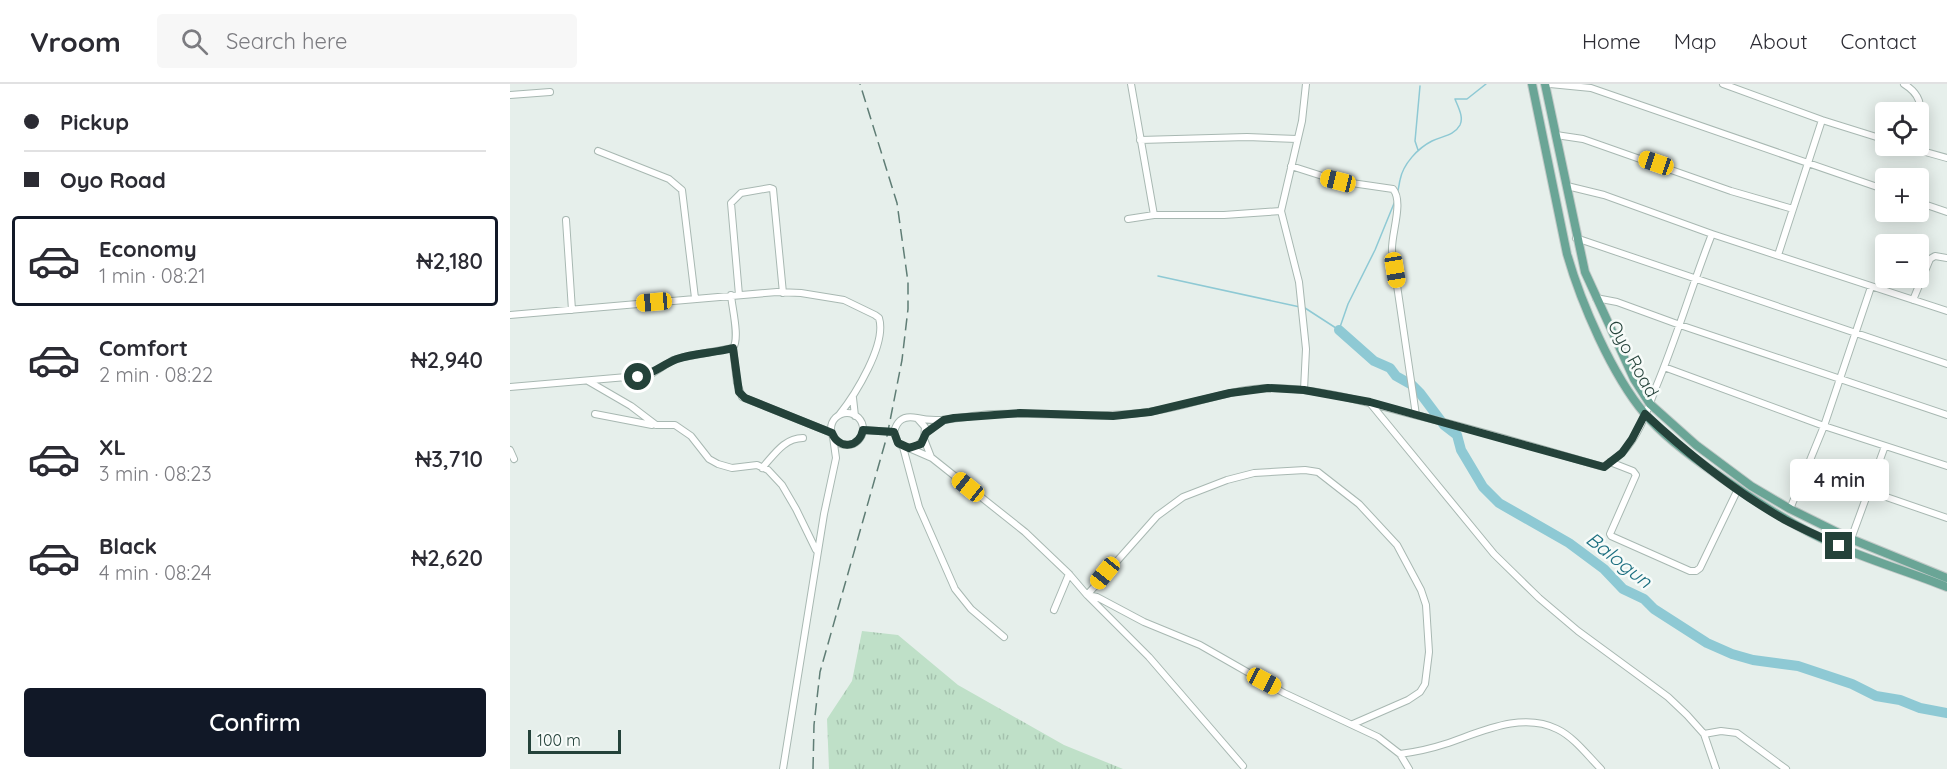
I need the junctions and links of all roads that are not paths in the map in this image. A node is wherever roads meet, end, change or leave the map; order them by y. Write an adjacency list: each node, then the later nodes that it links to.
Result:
1 (1131, 84): 15 (street)
2 (1306, 84): 14 (street)
3 (1532, 84): 58 (main road, Oyo Road)
4 (1545, 84): 12 (main road, Oyo Road)
5 (1550, 84): 19 (street)
6 (1724, 84): 11 (street)
7 (1904, 84): 10 (street)
8 (550, 92): 9 (street)
9 (510, 95)
10 (1919, 102)
11 (1822, 120): 13 (street); 19 (street)
12 (1556, 135): 21 (main road, Oyo Road); 24 (street)
13 (1875, 137)
14 (1297, 139): 15 (street); 20 (street)
15 (1140, 140): 27 (street)
16 (598, 151): 39 (street)
17 (1929, 152): 18 (street)
18 (1947, 158)
19 (1807, 163): 22 (street); 24 (street)
20 (1291, 166): 25 (street); 59 (street)
21 (1567, 186): 30 (street); 31 (main road, Oyo Road)
22 (1875, 186)
23 (1929, 206): 26 (street)
24 (1793, 208): 32 (street)
25 (1281, 212): 27 (street); 53 (street)
26 (1947, 212)
27 (1154, 215): 28 (street)
28 (1128, 219)
29 (566, 220): 42 (street)
30 (1712, 234): 32 (street); 34 (street)
31 (1576, 238): 34 (street); 40 (main road, Oyo Road)
32 (1778, 255): 35 (street)
33 (1947, 258): 41 (street)
34 (1694, 278): 45 (street); 46 (street)
35 (1871, 287): 41 (street); 46 (street)
36 (783, 293): 38 (street); 38 (street); 54 (street)
37 (731, 295): 38 (street); 39 (street); 47 (street)
38 (739, 295)
39 (694, 298): 42 (street)
40 (1595, 298): 45 (street); 56 (main road, Oyo Road)
41 (1913, 300): 43 (street)
42 (573, 310): 44 (street)
43 (1947, 311)
44 (510, 315)
45 (1680, 325): 49 (street); 50 (street)
46 (1856, 332): 48 (street); 50 (street)
47 (733, 348): 51 (street); 69 (street)
48 (1947, 364)
49 (1664, 367): 56 (street); 66 (street)
50 (1841, 380): 60 (street); 66 (street)
51 (588, 381): 52 (street); 65 (street)
52 (510, 387)
53 (1304, 390): 55 (street); 64 (street)
54 (853, 398): 61 (street); 62 (street)
55 (1370, 402): 59 (street); 95 (street)
56 (1650, 404): 58 (street); 84 (main road, Oyo Road)
57 (595, 414): 65 (street)
58 (1645, 414): 79 (street); 82 (main road, Oyo Road)
59 (1416, 415): 79 (street)
60 (1947, 415)
61 (839, 416): 62 (street); 69 (street)
62 (855, 416): 67 (street)
63 (916, 418): 64 (street); 68 (street); 70 (street)
64 (944, 420): 70 (street)
65 (656, 425): 81 (street)
66 (1824, 426): 73 (street); 84 (street)
67 (863, 430): 68 (street); 72 (street)
68 (894, 432): 74 (street)
69 (832, 435): 72 (street); 76 (street)
70 (925, 436): 74 (street); 77 (street)
71 (802, 438): 81 (street)
72 (847, 445): 76 (street)
73 (1885, 446): 80 (street); 83 (street)
74 (906, 448): 77 (street); 93 (street)
75 (510, 450): 78 (street)
76 (836, 458): 87 (street)
77 (932, 458): 88 (street)
78 (514, 459)
79 (1610, 462): 82 (street)
80 (1947, 466)
81 (762, 468): 87 (street)
82 (1738, 489): 90 (main road, Oyo Road)
83 (1869, 491): 85 (street); 86 (street)
84 (1790, 509): 86 (main road, Oyo Road)
85 (1947, 518)
86 (1851, 539): 89 (main road, Oyo Road)
87 (817, 552): 98 (street)
88 (1070, 574): 91 (street); 92 (street)
89 (1947, 578)
90 (1947, 587)
91 (1087, 595): 94 (street); 94 (street); 97 (street)
92 (1054, 610)
93 (1004, 638)
94 (1353, 723): 96 (street)
95 (1704, 734): 101 (street); 102 (street)
96 (1400, 754): 99 (street); 100 (street)
97 (1243, 766)
98 (783, 769)
99 (1409, 769)
100 (1601, 769)
101 (1716, 769)
102 (1786, 769)

